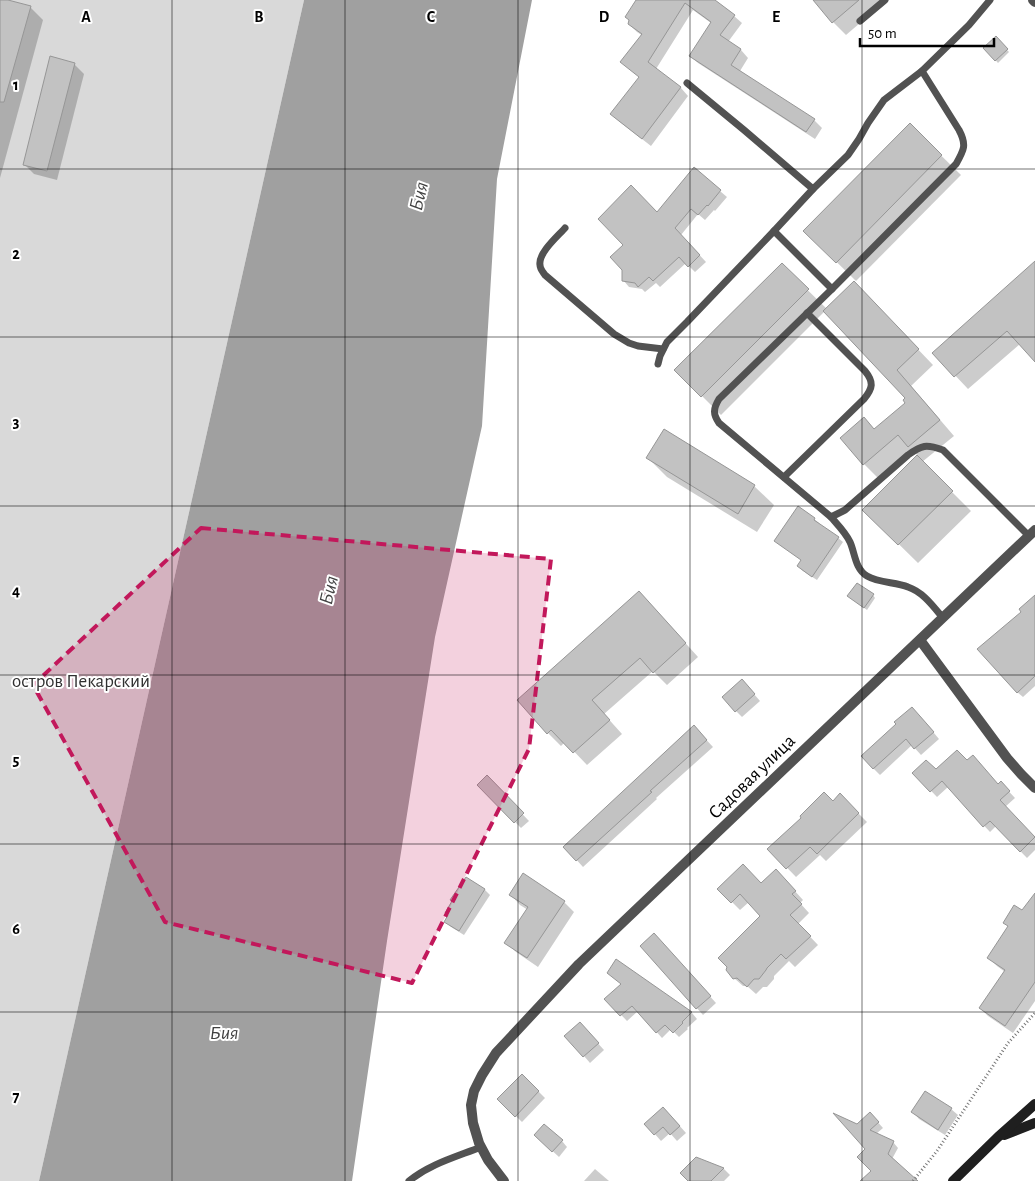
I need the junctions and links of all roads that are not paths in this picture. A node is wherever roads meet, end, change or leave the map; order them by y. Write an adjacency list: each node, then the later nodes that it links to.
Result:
1 (885, 0): 3 (lane)
2 (990, 0): 4 (lane)
3 (860, 22)
4 (922, 71): 6 (lane); 9 (lane)
5 (687, 83): 6 (lane)
6 (813, 189): 8 (lane)
7 (565, 228): 11 (lane)
8 (774, 231): 9 (lane); 11 (lane)
9 (832, 289): 10 (lane)
10 (807, 313): 13 (lane); 13 (lane)
11 (663, 349): 12 (lane)
12 (658, 364)
13 (784, 477): 14 (lane)
14 (831, 517): 15 (lane); 16 (lane)
15 (1032, 533): 16 (street, Садовая улица)
16 (943, 618): 17 (street, Садовая улица)
17 (920, 640): 18 (street); 22 (street, Садовая улица)
18 (1035, 788)
19 (1035, 1104): 21 (main road)
20 (1035, 1123): 21 (main road)
21 (998, 1137): 25 (main road)
22 (481, 1147): 23 (lane); 24 (street, Садовая улица)
23 (409, 1181)
24 (504, 1181)
25 (953, 1181)

